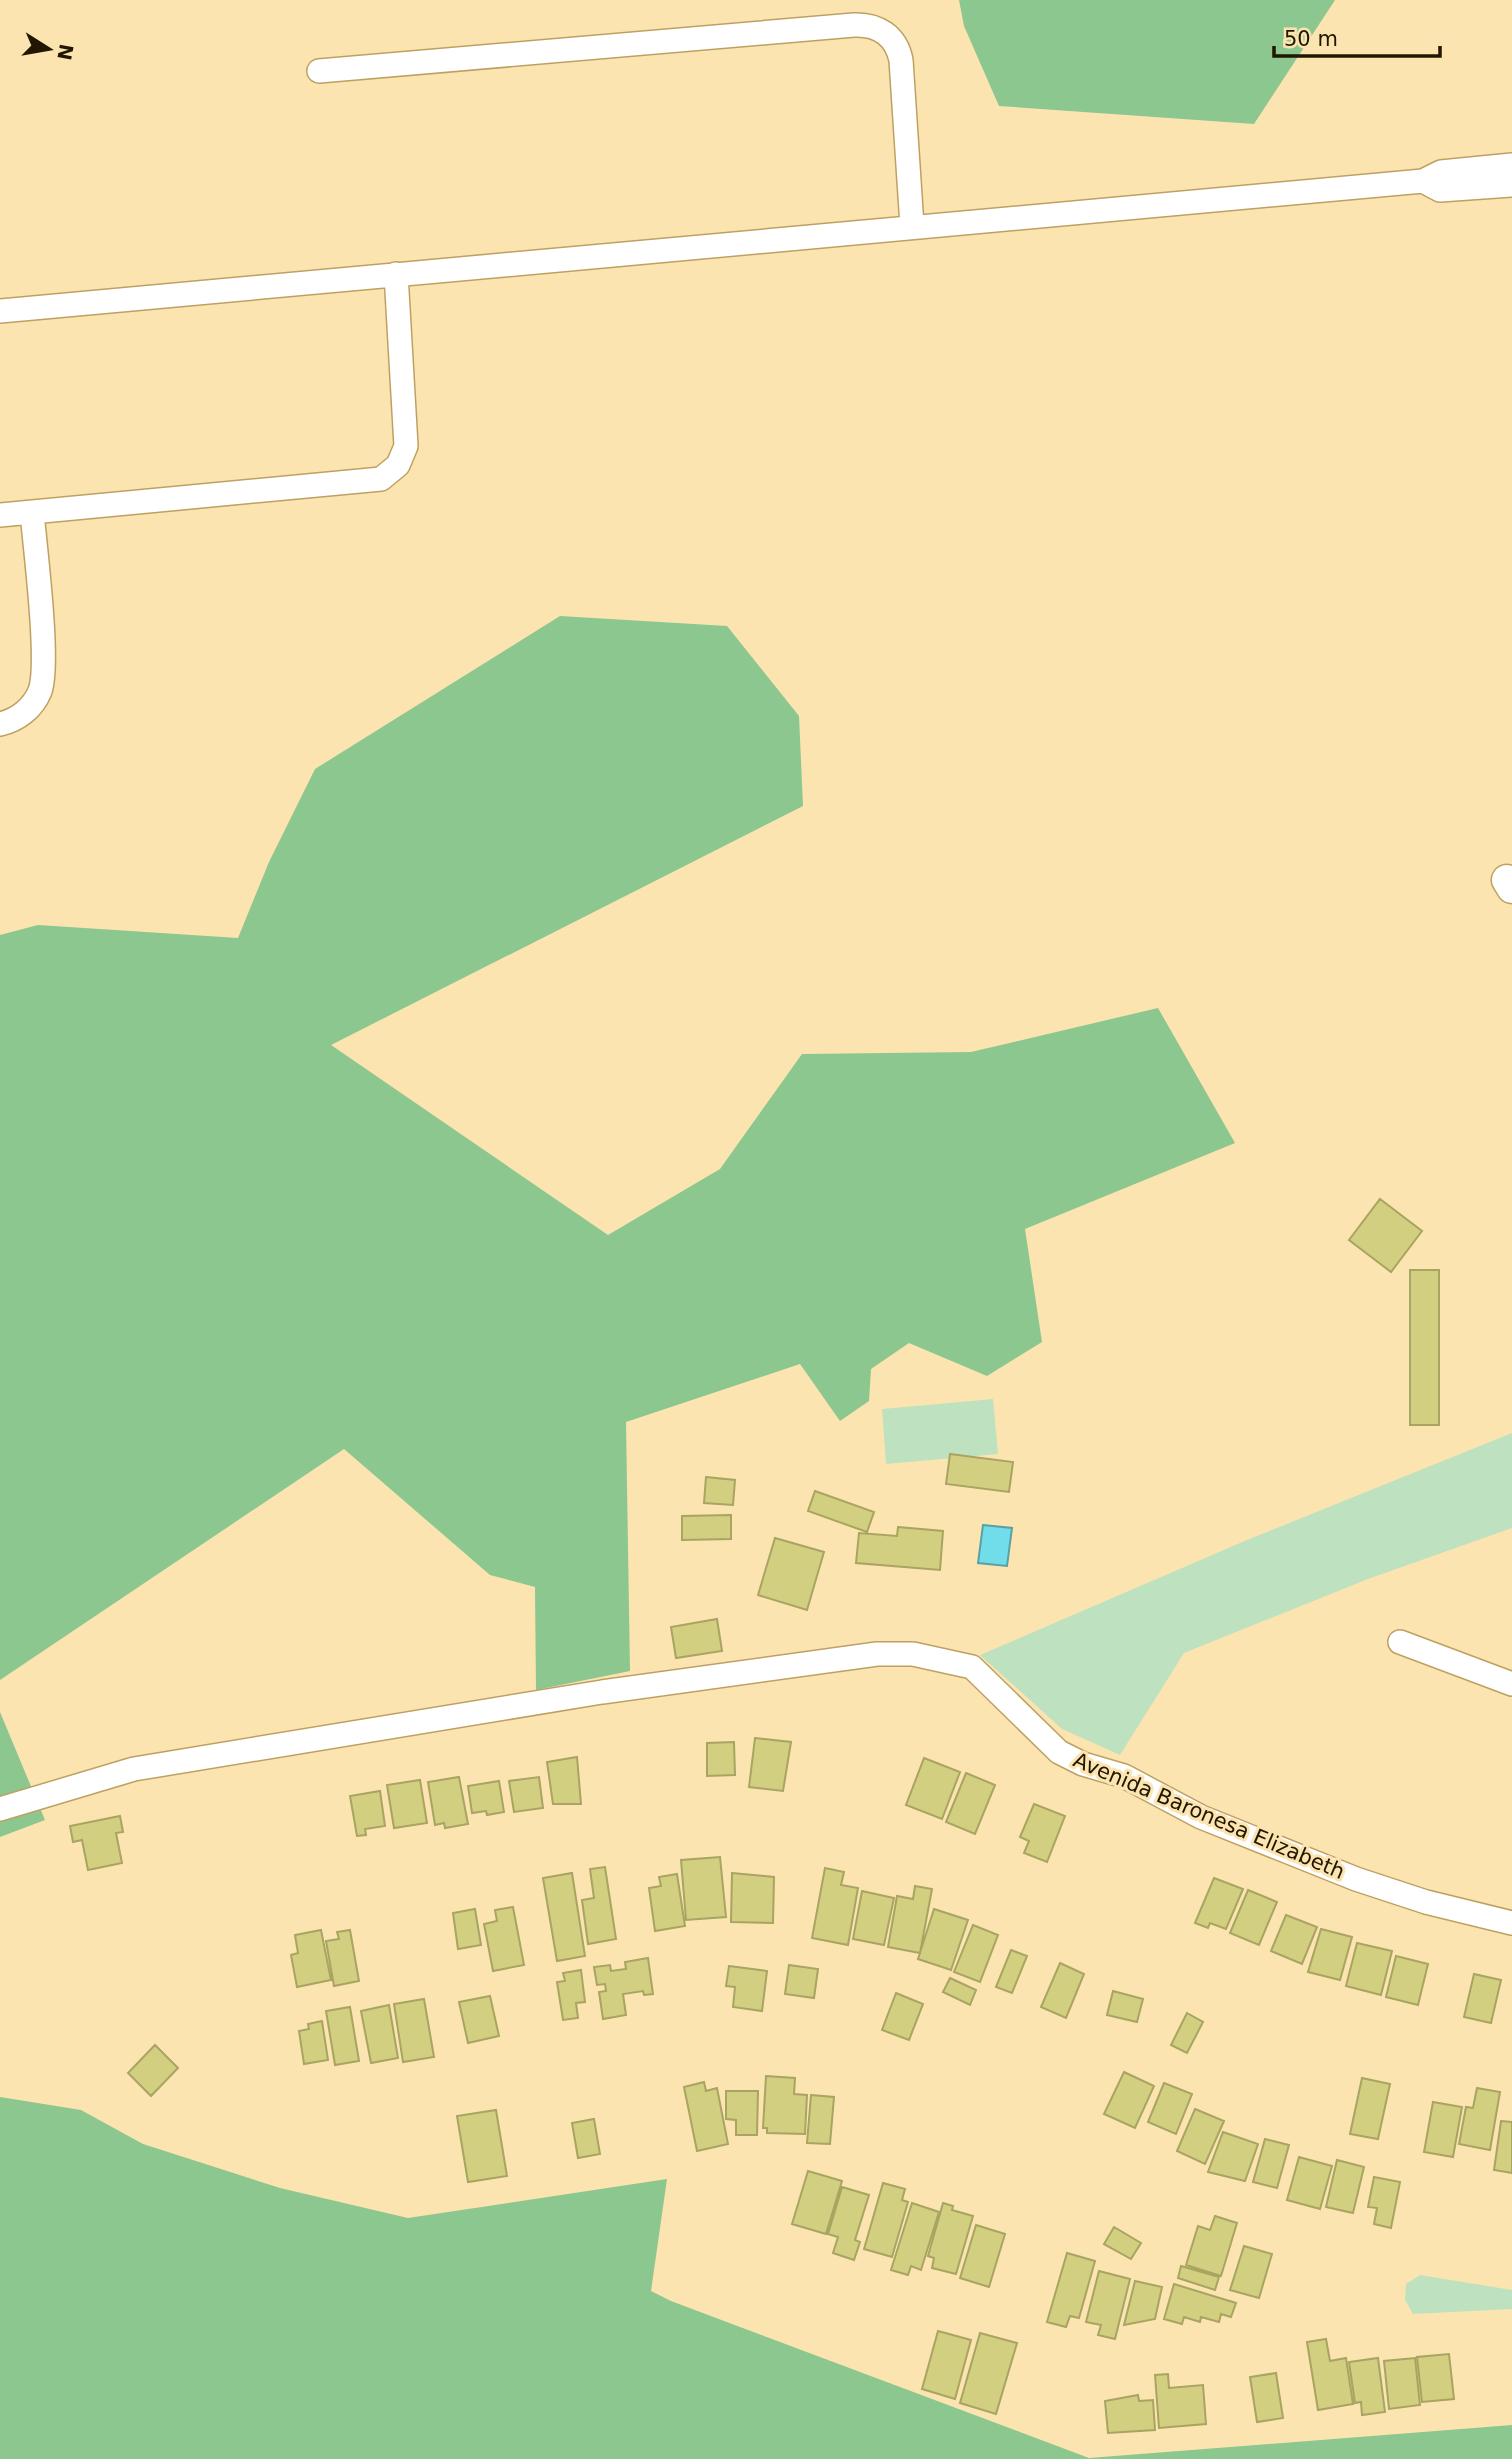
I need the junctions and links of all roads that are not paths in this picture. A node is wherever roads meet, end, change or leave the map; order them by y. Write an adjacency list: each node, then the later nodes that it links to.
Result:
1 (319, 71): 3 (street)
2 (1504, 176): 3 (street)
3 (912, 226): 4 (street)
4 (396, 274): 5 (street); 6 (street)
5 (0, 311)
6 (32, 512): 7 (street); 8 (street)
7 (0, 515)
8 (0, 724)
9 (1401, 1642): 10 (street)
10 (1512, 1684)
11 (0, 1809): 12 (street, Avenida Baronesa Elizabeth)
12 (1512, 1923)

